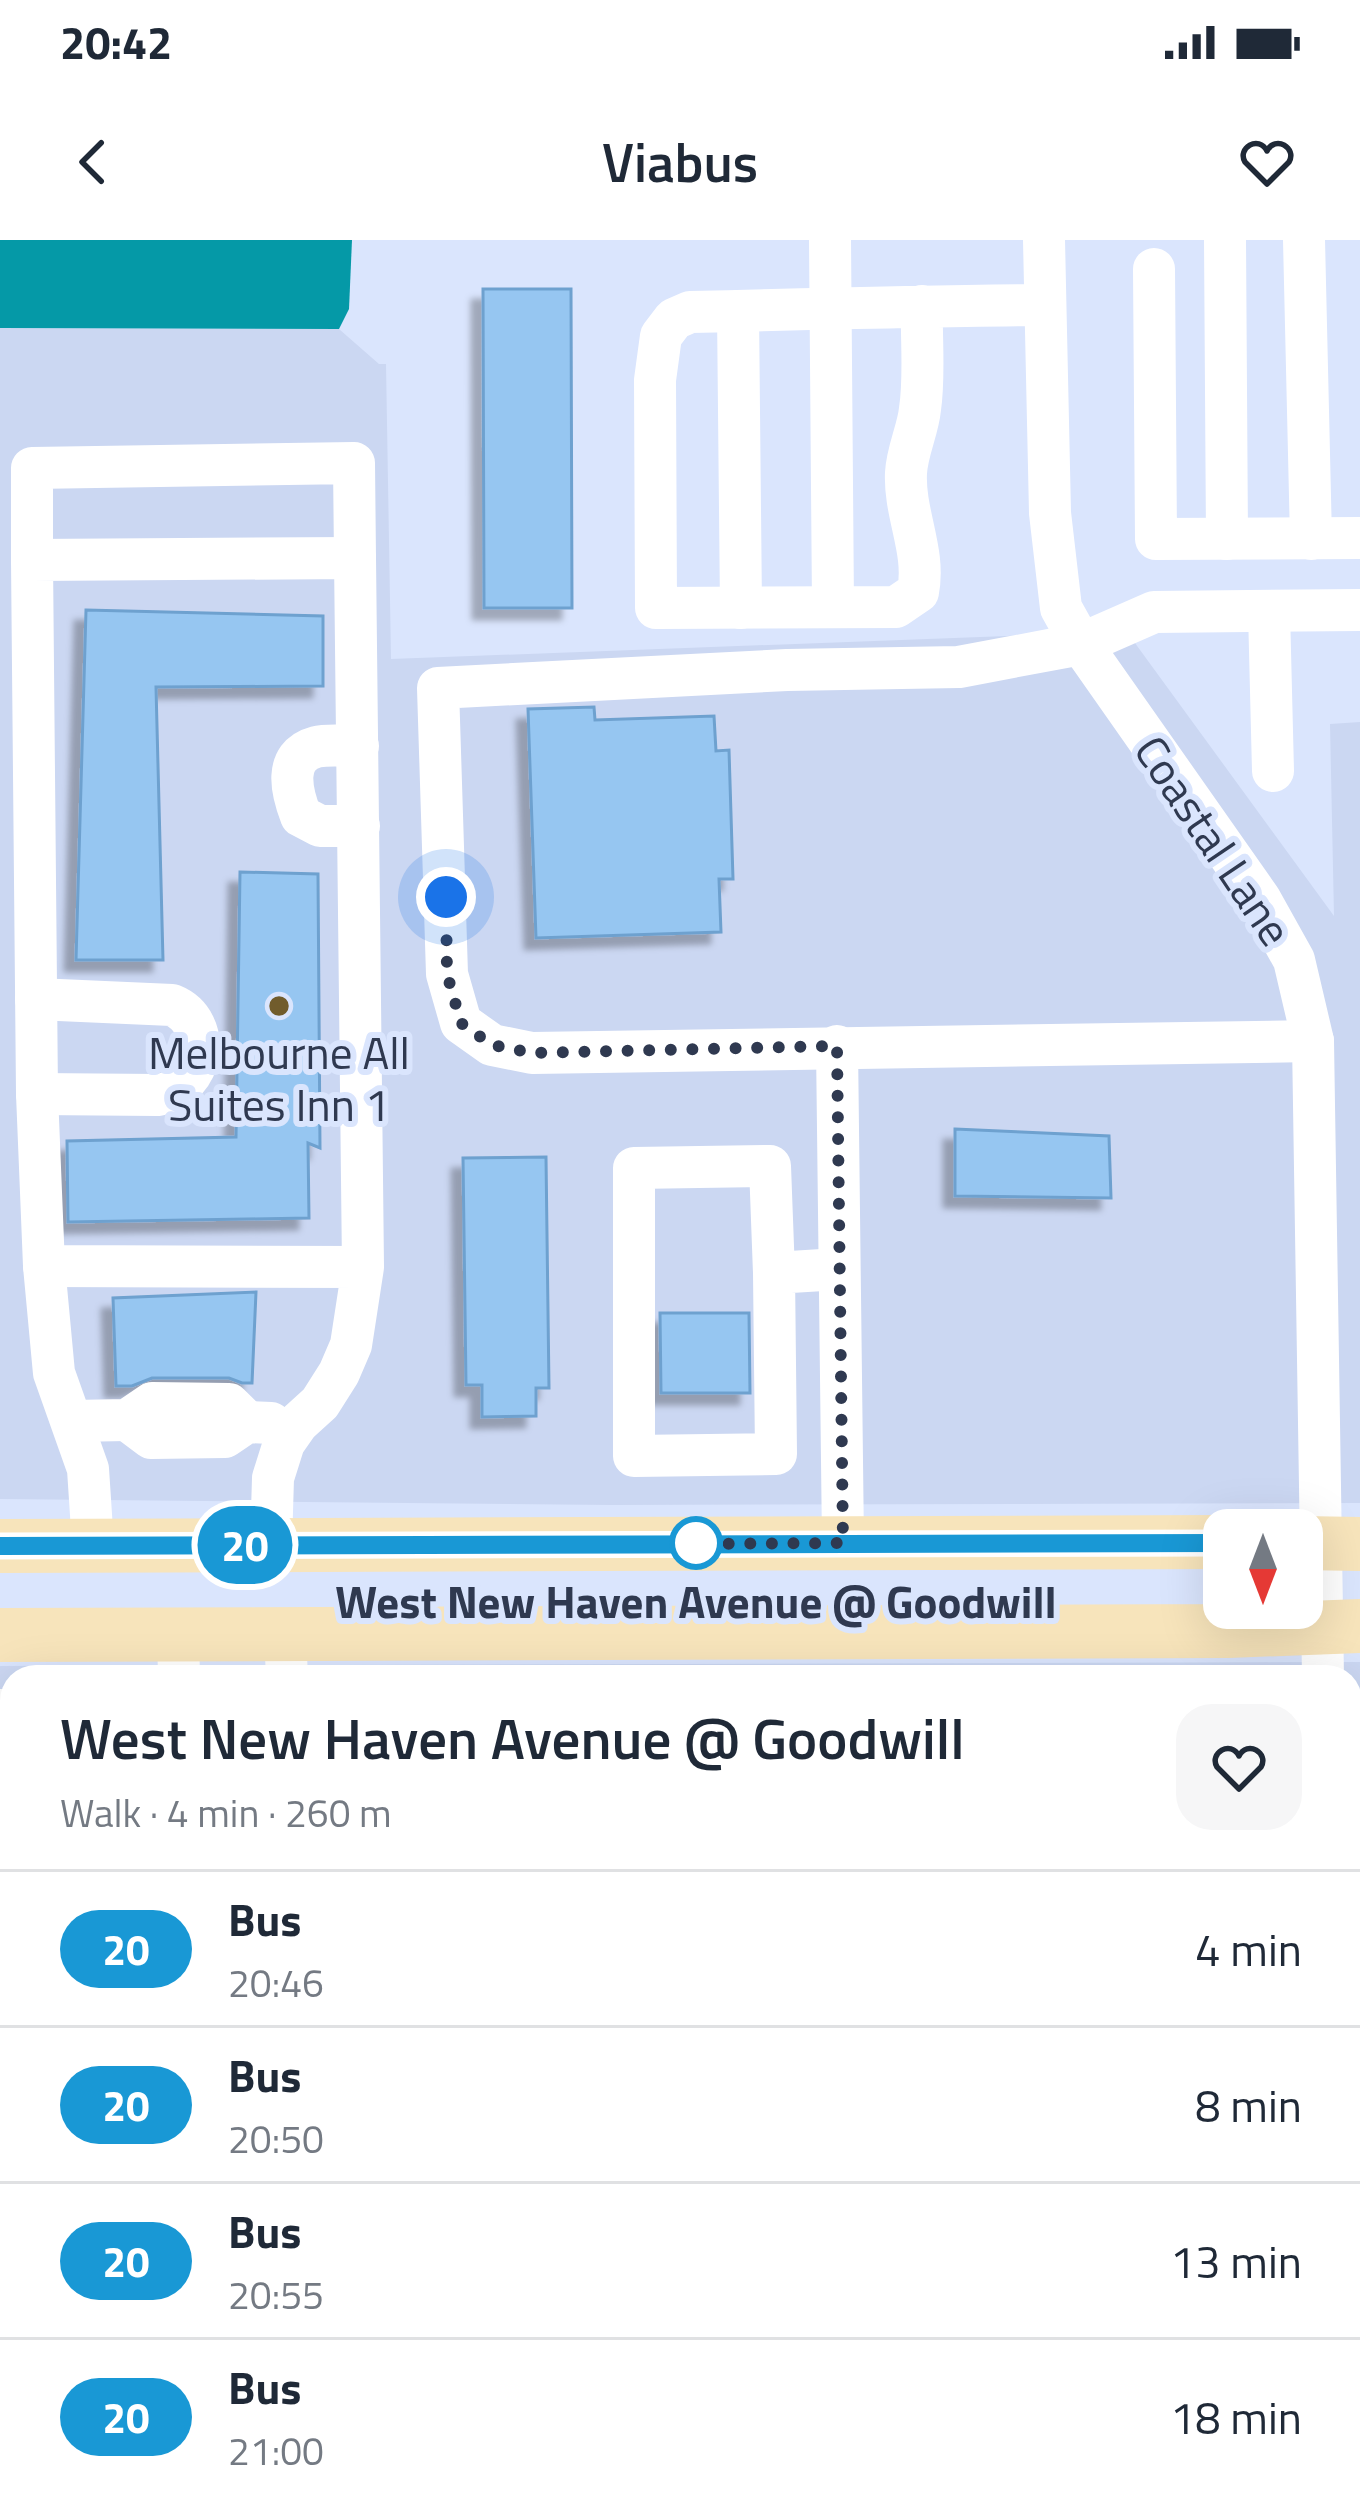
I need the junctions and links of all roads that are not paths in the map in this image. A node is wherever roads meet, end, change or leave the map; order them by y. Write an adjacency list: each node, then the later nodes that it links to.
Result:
1 (830, 240): 8 (street)
2 (1045, 240): 6 (street, Coastal Lane)
3 (1226, 240): 11 (street)
4 (1304, 240): 12 (street)
5 (1154, 269): 11 (street)
6 (1045, 305): 7 (street); 20 (street, Coastal Lane)
7 (922, 306): 8 (street); 16 (street)
8 (831, 308): 9 (street); 16 (street)
9 (738, 311): 17 (street); 17 (street)
10 (1360, 538): 12 (street)
11 (1227, 539): 12 (street)
12 (1311, 539)
13 (356, 558): 14 (street); 14 (street); 22 (street)
14 (32, 560): 25 (street)
15 (785, 607): 16 (street); 17 (street); 21 (street)
16 (833, 607)
17 (741, 608)
18 (1360, 610): 19 (street)
19 (1269, 611): 20 (street); 23 (street)
20 (1081, 644): 21 (street); 26 (street, Coastal Lane)
21 (787, 670): 27 (street)
22 (358, 746): 24 (street); 24 (street)
23 (1273, 771)
24 (359, 826): 30 (street)
25 (36, 999): 28 (street); 28 (street)
26 (1313, 1042): 27 (street); 37 (street, Coastal Lane)
27 (837, 1046): 31 (street)
28 (37, 1094): 29 (street)
29 (44, 1265): 30 (street); 33 (street)
30 (362, 1267): 34 (street)
31 (839, 1269): 32 (street); 35 (street)
32 (774, 1273): 32 (street)
33 (71, 1420): 34 (street); 38 (street)
34 (298, 1423): 39 (street)
35 (843, 1543): 36 (main road); 39 (main road)
36 (1203, 1543)
37 (1328, 1543): 42 (street, Coastal Lane)
38 (93, 1545): 39 (main road); 40 (main road)
39 (271, 1545)
40 (0, 1546)
41 (0, 1636): 44 (main road)
42 (1336, 1643): 43 (main road)
43 (286, 1655): 44 (main road)
44 (179, 1656)

